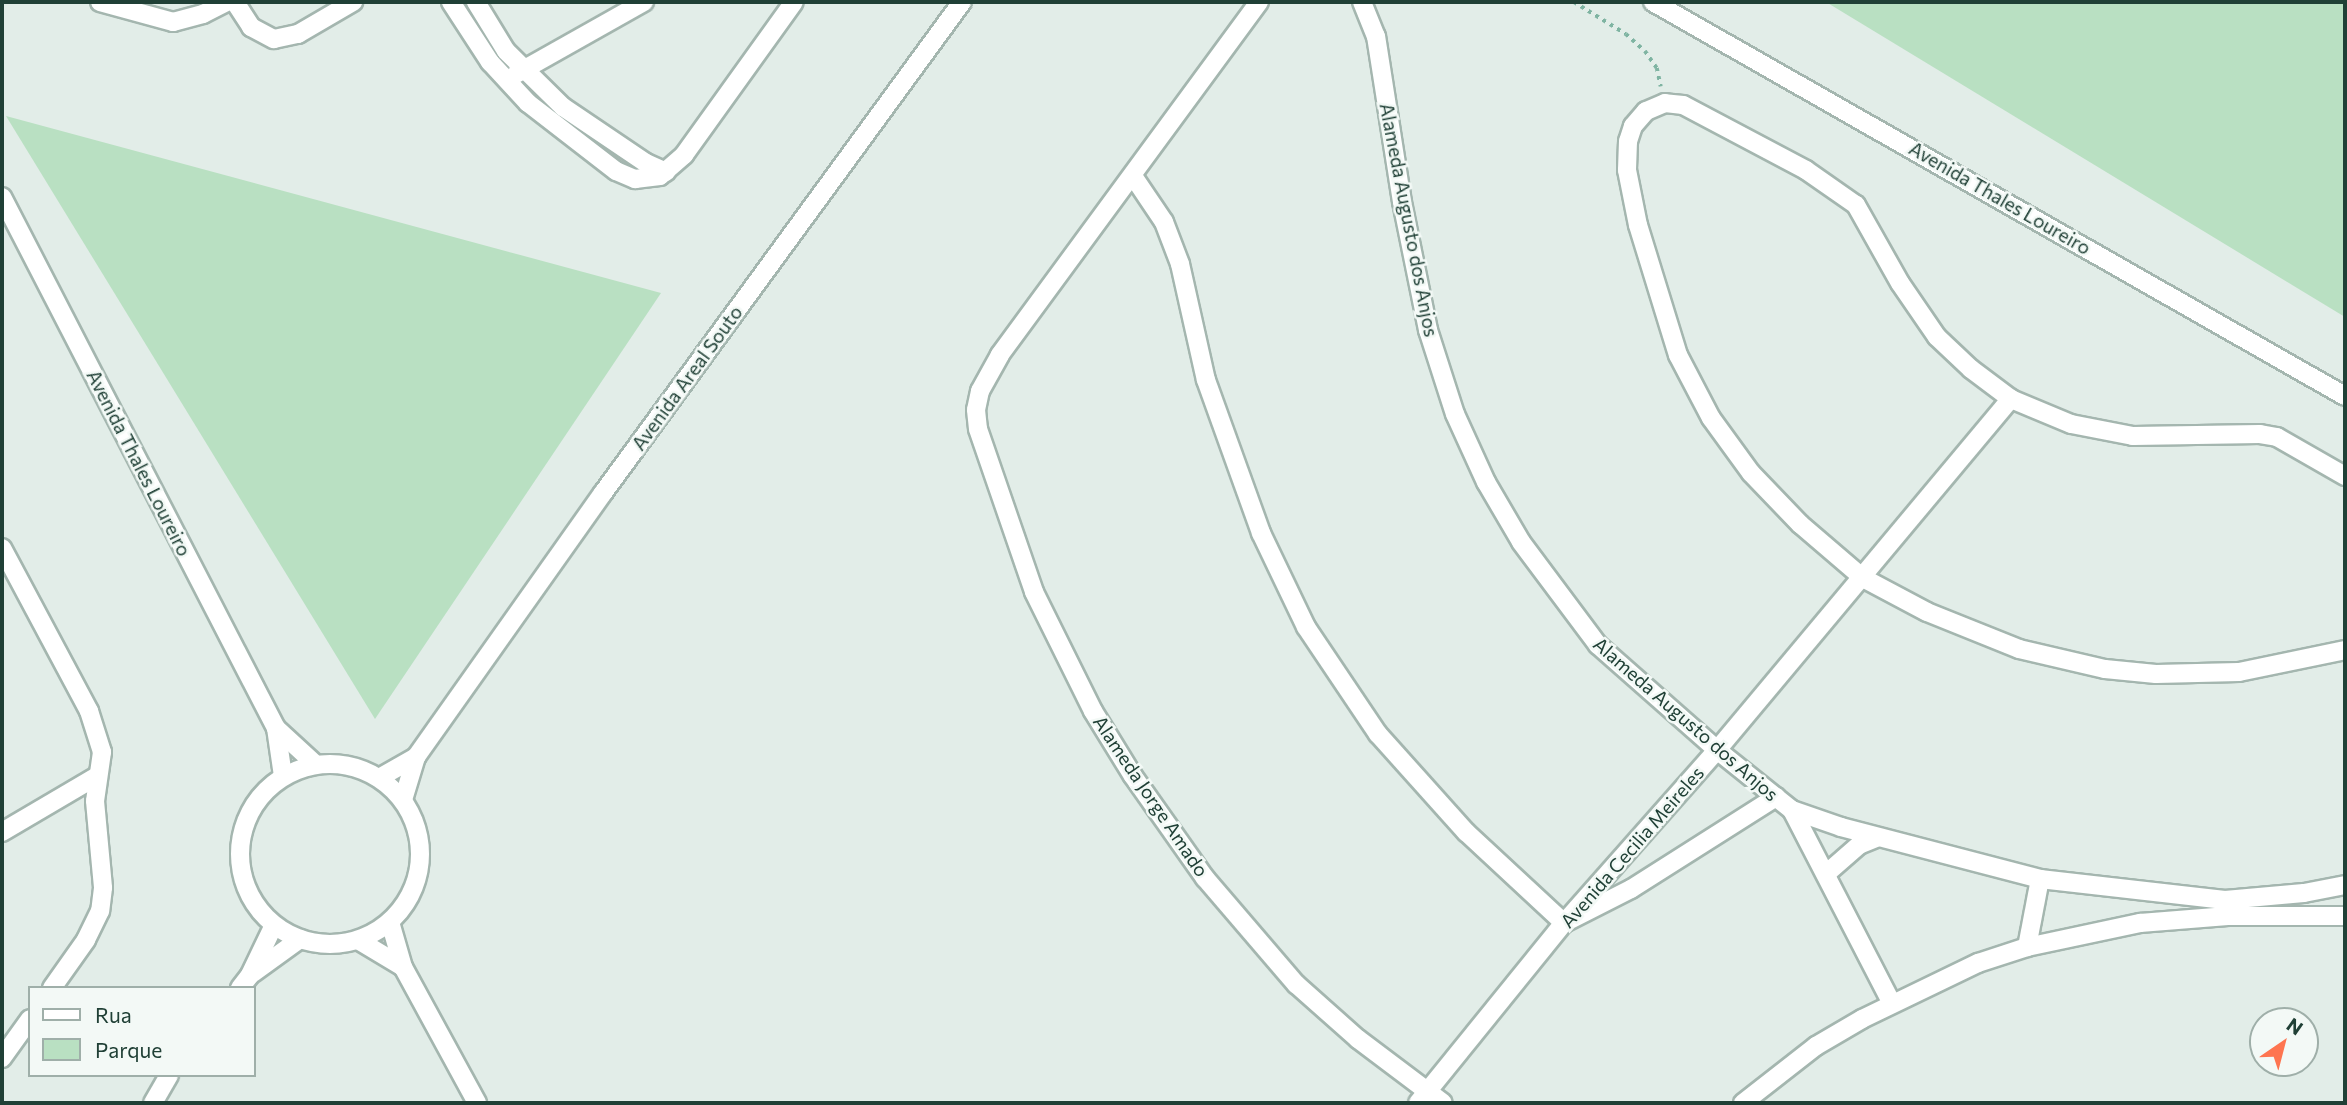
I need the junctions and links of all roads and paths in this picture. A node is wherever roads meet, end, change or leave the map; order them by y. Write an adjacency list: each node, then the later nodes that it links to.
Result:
1 (100, 2): 2 (street)
2 (227, 2)
3 (235, 2): 4 (street)
4 (353, 2)
5 (451, 2): 15 (street)
6 (476, 2): 14 (street)
7 (644, 2): 14 (street)
8 (794, 2): 17 (street)
9 (962, 2): 28 (street, Avenida Areal Souto)
10 (1259, 2): 18 (street)
11 (1362, 2): 27 (street, Alameda Augusto dos Anjos)
12 (1574, 2): 16 (path)
13 (1653, 2): 20 (street, Avenida Thales Loureiro)
14 (524, 70): 15 (street); 17 (street)
15 (505, 80): 17 (street)
16 (1665, 103): 21 (street); 24 (street)
17 (666, 172)
18 (1133, 176): 43 (street); 55 (street, Alameda Jorge Amado)
19 (2, 197): 26 (street, Avenida Thales Loureiro)
20 (2345, 396)
21 (2011, 399): 22 (street); 24 (street, Avenida Cecilia Meireles)
22 (2345, 476)
23 (2, 551): 30 (street)
24 (1863, 578): 25 (street); 27 (street, Avenida Cecilia Meireles)
25 (2345, 650)
26 (276, 728): 29 (street, Avenida Thales Loureiro); 31 (street, Avenida Thales Loureiro)
27 (1717, 750): 33 (street, Alameda Augusto dos Anjos); 43 (street, Avenida Cecilia Meireles)
28 (416, 757): 32 (street, Avenida Areal Souto); 34 (street, Avenida Areal Souto)
29 (315, 764): 31 (street); 32 (street)
30 (97, 776): 36 (street); 50 (street)
31 (283, 776): 44 (street)
32 (379, 778): 34 (street)
33 (1776, 797): 35 (street, Alameda Augusto dos Anjos); 43 (street)
34 (403, 800): 42 (street)
35 (1792, 810): 37 (street, Alameda Augusto dos Anjos); 38 (street, Alameda Augusto dos Anjos)
36 (2, 832)
37 (1876, 838): 38 (street); 39 (street, Alameda Augusto dos Anjos)
38 (1827, 873): 51 (street, Alameda Augusto dos Anjos)
39 (2040, 879): 40 (street, Alameda Augusto dos Anjos); 47 (street)
40 (2340, 886): 41 (street)
41 (2342, 915): 47 (street)
42 (390, 922): 46 (street); 48 (street)
43 (1564, 923): 55 (street, Avenida Cecilia Meireles)
44 (274, 925): 45 (street); 49 (street)
45 (300, 939): 46 (street); 49 (street)
46 (359, 940): 48 (street)
47 (2027, 947): 51 (street)
48 (403, 967): 57 (street)
49 (245, 981)
50 (53, 986)
51 (1892, 1004): 59 (street)
52 (28, 1022): 53 (street)
53 (2, 1058)
54 (168, 1077): 56 (street)
55 (1423, 1097): 58 (street, Alameda Jorge Amado)
56 (153, 1103)
57 (477, 1103)
58 (1443, 1103)
59 (1743, 1103)

